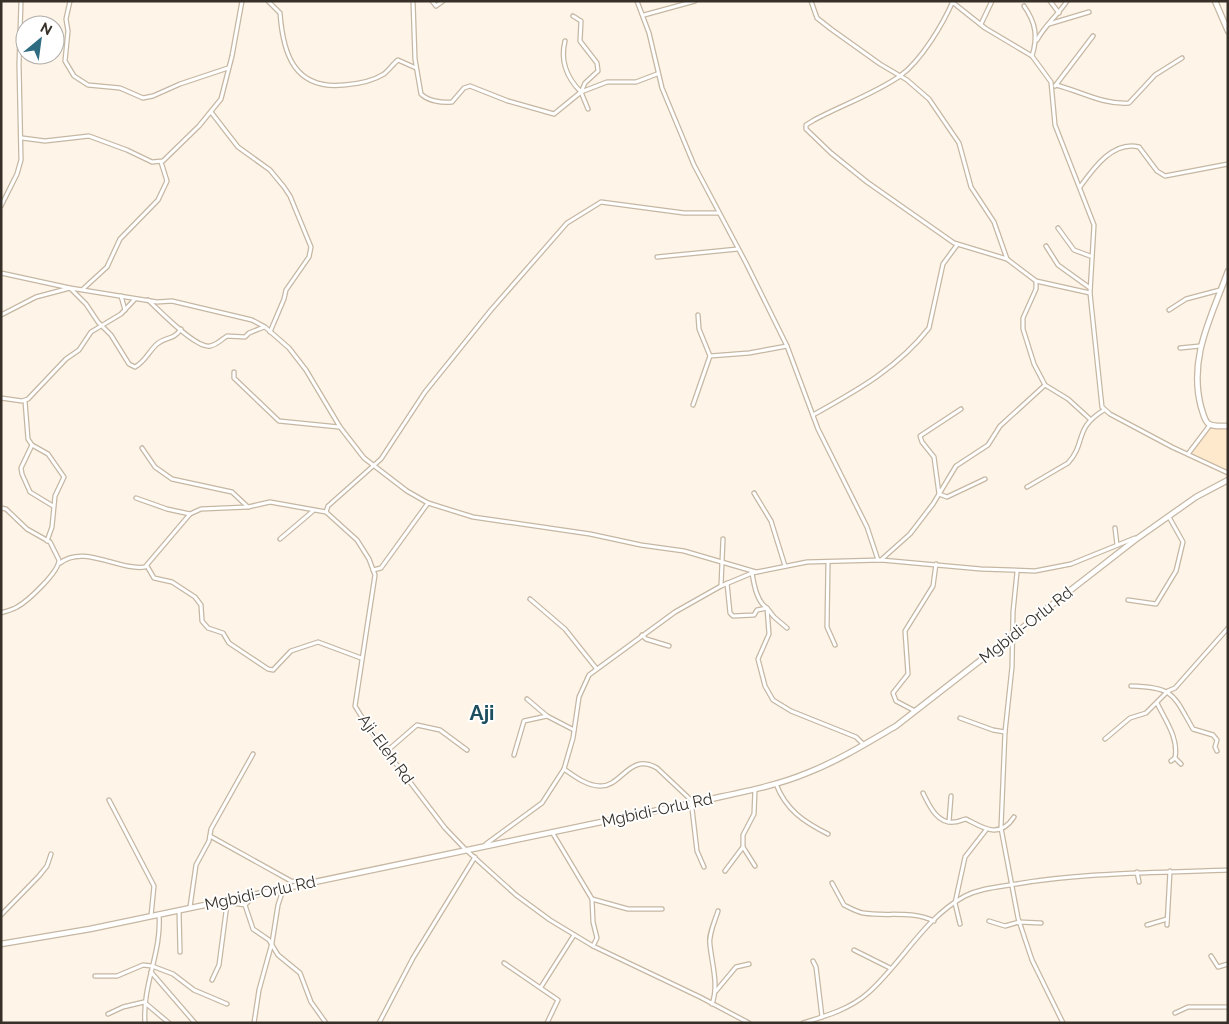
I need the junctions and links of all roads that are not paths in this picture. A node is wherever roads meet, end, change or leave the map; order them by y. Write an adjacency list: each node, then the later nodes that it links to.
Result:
1 (21, 1): 37 (street)
2 (70, 1): 29 (street)
3 (242, 1): 29 (street)
4 (268, 1): 30 (street)
5 (414, 1): 30 (street)
6 (432, 1): 7 (street)
7 (443, 1)
8 (637, 1): 19 (street)
9 (695, 1): 19 (street)
10 (811, 1): 32 (street)
11 (992, 1): 21 (street)
12 (1050, 1): 18 (street)
13 (1067, 1): 18 (street)
14 (1215, 1): 23 (main road)
15 (952, 2): 21 (street); 32 (street)
16 (1024, 6): 25 (street)
17 (1089, 12): 22 (street)
18 (1059, 13): 22 (street)
19 (644, 15): 31 (street)
20 (573, 16): 34 (street)
21 (981, 24): 27 (street)
22 (1046, 25): 25 (street)
23 (1228, 31)
24 (1093, 36): 33 (street)
25 (1037, 40): 27 (street)
26 (565, 41): 34 (street)
27 (1032, 56): 33 (street)
28 (1182, 58): 33 (street)
29 (228, 68): 36 (street)
30 (416, 68): 34 (street)
31 (658, 74): 34 (street); 42 (street)
32 (900, 76): 44 (street); 49 (street)
33 (1055, 86): 40 (street)
34 (581, 92): 35 (street)
35 (588, 109)
36 (211, 112): 38 (street); 67 (street)
37 (22, 138): 38 (street); 41 (street)
38 (161, 162): 54 (street)
39 (1228, 164): 40 (street)
40 (1079, 187): 47 (street)
41 (1, 206)
42 (720, 213): 46 (street); 87 (street)
43 (1058, 228): 47 (street)
44 (957, 245): 49 (street); 79 (street)
45 (1046, 246): 55 (street)
46 (738, 249): 48 (street); 68 (street)
47 (1090, 256): 55 (street)
48 (657, 257)
49 (1007, 259): 52 (street)
50 (1228, 271): 56 (main road)
51 (1, 273): 53 (street)
52 (1036, 282): 55 (street); 73 (street)
53 (70, 288): 54 (street); 62 (street); 64 (street)
54 (82, 289): 57 (street)
55 (1090, 290): 78 (street)
56 (1220, 290): 61 (street); 69 (main road)
57 (121, 296): 58 (street); 60 (street)
58 (135, 299): 59 (street); 60 (street)
59 (148, 300): 65 (street); 66 (street)
60 (125, 310): 64 (street)
61 (1169, 310)
62 (1, 315)
63 (698, 315): 71 (street)
64 (103, 325): 66 (street); 75 (street)
65 (265, 327): 66 (street); 67 (street)
66 (181, 329)
67 (270, 332): 83 (street)
68 (787, 346): 71 (street); 79 (street)
69 (1200, 346): 70 (street); 81 (main road)
70 (1180, 348)
71 (710, 356): 76 (street)
72 (234, 372): 83 (street)
73 (1045, 385): 80 (street); 93 (street)
74 (1, 398): 75 (street)
75 (25, 401): 84 (street)
76 (693, 405)
77 (961, 409): 93 (street)
78 (1104, 410): 80 (street); 86 (street)
79 (813, 415): 109 (street)
80 (1090, 420): 91 (street)
81 (1210, 425): 82 (main road); 86 (street)
82 (1228, 426)
83 (340, 427): 87 (street)
84 (32, 445): 96 (street); 96 (street)
85 (142, 448): 97 (street)
86 (1188, 455): 88 (street)
87 (373, 465): 95 (street); 100 (street)
88 (1228, 473)
89 (985, 479): 93 (street)
90 (1228, 480): 102 (main road, Mgbidi-Orlu Rd)
91 (1027, 486)
92 (754, 493): 115 (street)
93 (939, 494): 109 (street)
94 (136, 498): 101 (street)
95 (428, 503): 110 (street); 116 (street)
96 (54, 506): 107 (street)
97 (248, 507): 99 (street); 101 (street)
98 (1, 508): 107 (street)
99 (314, 511): 100 (street); 105 (street)
100 (326, 512): 116 (street)
101 (190, 514): 114 (street)
102 (1169, 517): 104 (main road, Mgbidi-Orlu Rd); 122 (street)
103 (1115, 528): 108 (street)
104 (1143, 535): 108 (street); 128 (main road, Mgbidi-Orlu Rd)
105 (280, 539)
106 (723, 539): 110 (street)
107 (47, 541): 112 (street)
108 (1117, 545): 117 (street)
109 (880, 560): 111 (street); 113 (street)
110 (722, 562): 118 (street); 120 (street)
111 (828, 562): 115 (street); 129 (street)
112 (59, 564): 114 (street); 124 (street)
113 (936, 564): 117 (street); 137 (street)
114 (147, 566): 131 (street)
115 (785, 566): 118 (street)
116 (373, 570): 131 (street, Aji-Eleh Rd)
117 (1018, 572): 128 (street)
118 (754, 573): 119 (street); 123 (street)
119 (727, 583): 120 (street); 123 (street)
120 (721, 586): 127 (street)
121 (530, 599): 132 (street)
122 (1128, 600)
123 (767, 608): 125 (street); 143 (street)
124 (1, 613)
125 (787, 628)
126 (1228, 628): 134 (street)
127 (642, 635): 130 (street); 132 (street)
128 (1013, 635): 137 (main road, Mgbidi-Orlu Rd); 141 (street)
129 (835, 645)
130 (668, 646)
131 (361, 658): 145 (street, Aji-Eleh Rd)
132 (596, 668): 140 (street)
133 (1131, 686): 134 (street)
134 (1168, 691): 136 (street); 146 (street)
135 (527, 699): 138 (street)
136 (1157, 703): 142 (street); 149 (street)
137 (915, 711): 143 (main road, Mgbidi-Orlu Rd)
138 (547, 716): 140 (street); 148 (street)
139 (960, 718): 141 (street)
140 (574, 730): 150 (street)
141 (1005, 732): 159 (street)
142 (1105, 739)
143 (864, 745): 151 (main road, Mgbidi-Orlu Rd)
144 (467, 750): 145 (street)
145 (387, 751): 166 (street, Aji-Eleh Rd)
146 (1217, 751)
147 (253, 754): 163 (street)
148 (514, 755)
149 (1181, 764)
150 (564, 769): 156 (street); 164 (street)
151 (776, 783): 152 (main road, Mgbidi-Orlu Rd); 162 (street)
152 (755, 789): 156 (main road, Mgbidi-Orlu Rd); 165 (street)
153 (923, 793): 158 (street)
154 (951, 796): 158 (street)
155 (109, 800): 192 (street)
156 (692, 803): 161 (main road, Mgbidi-Orlu Rd); 170 (street)
157 (1014, 817): 159 (street)
158 (949, 822): 160 (street)
159 (1001, 828): 160 (street); 178 (street)
160 (986, 830): 182 (street)
161 (552, 832): 164 (main road, Mgbidi-Orlu Rd); 181 (street)
162 (828, 834)
163 (210, 836): 176 (street); 186 (street)
164 (486, 844): 166 (main road, Mgbidi-Orlu Rd)
165 (743, 847): 169 (street); 172 (street)
166 (465, 849): 168 (street, Aji-Eleh Rd); 176 (main road, Mgbidi-Orlu Rd)
167 (51, 854): 191 (street)
168 (475, 857): 201 (street, Aji-Eleh Rd); 233 (street)
169 (755, 866)
170 (704, 867)
171 (1228, 870): 173 (street)
172 (725, 871)
173 (1170, 871): 174 (street); 193 (street)
174 (1137, 872): 175 (street); 178 (street)
175 (1139, 882)
176 (310, 883): 179 (main road, Mgbidi-Orlu Rd)
177 (832, 883): 194 (street)
178 (1012, 885): 182 (street); 196 (street)
179 (290, 887): 180 (main road, Mgbidi-Orlu Rd); 202 (street)
180 (256, 894): 184 (street); 185 (main road, Mgbidi-Orlu Rd)
181 (592, 899): 187 (street); 204 (street)
182 (955, 903): 194 (street); 198 (street)
183 (227, 904): 184 (street); 185 (street); 216 (street)
184 (245, 905): 202 (street)
185 (200, 906): 186 (main road, Mgbidi-Orlu Rd)
186 (190, 907): 188 (main road, Mgbidi-Orlu Rd)
187 (662, 908)
188 (179, 910): 190 (main road, Mgbidi-Orlu Rd); 206 (street)
189 (718, 911): 218 (street)
190 (159, 914): 192 (main road, Mgbidi-Orlu Rd); 212 (street)
191 (1, 915)
192 (151, 916): 203 (main road, Mgbidi-Orlu Rd)
193 (1167, 919): 199 (street); 200 (street)
194 (934, 921): 213 (street)
195 (989, 921): 196 (street)
196 (1019, 922): 197 (street); 237 (street)
197 (1041, 923)
198 (960, 924)
199 (1147, 925)
200 (1167, 925)
201 (574, 936): 204 (street, Aji-Eleh Rd); 217 (street)
202 (272, 943): 231 (street); 232 (street)
203 (1, 944)
204 (593, 946): 221 (street, Aji-Eleh Rd)
205 (854, 950): 213 (street)
206 (180, 952)
207 (1210, 956): 211 (street)
208 (813, 961): 226 (street)
209 (504, 963): 217 (street)
210 (749, 964): 218 (street)
211 (1228, 964)
212 (152, 966): 214 (street); 215 (street); 220 (street)
213 (890, 968): 226 (street)
214 (150, 971): 219 (street); 230 (street)
215 (95, 976)
216 (212, 980)
217 (541, 987): 234 (street)
218 (716, 991): 221 (street)
219 (144, 1002): 224 (street); 225 (street); 227 (street)
220 (227, 1004)
221 (712, 1004): 235 (street, Aji-Eleh Rd)
222 (1228, 1007): 223 (street)
223 (1175, 1012)
224 (108, 1014)
225 (160, 1016): 228 (street); 229 (street)
226 (822, 1017): 236 (street)
227 (145, 1023)
228 (160, 1023)
229 (169, 1023)
230 (194, 1023)
231 (254, 1023)
232 (326, 1023)
233 (379, 1023)
234 (547, 1023)
235 (748, 1023)
236 (803, 1023)
237 (1063, 1023)

